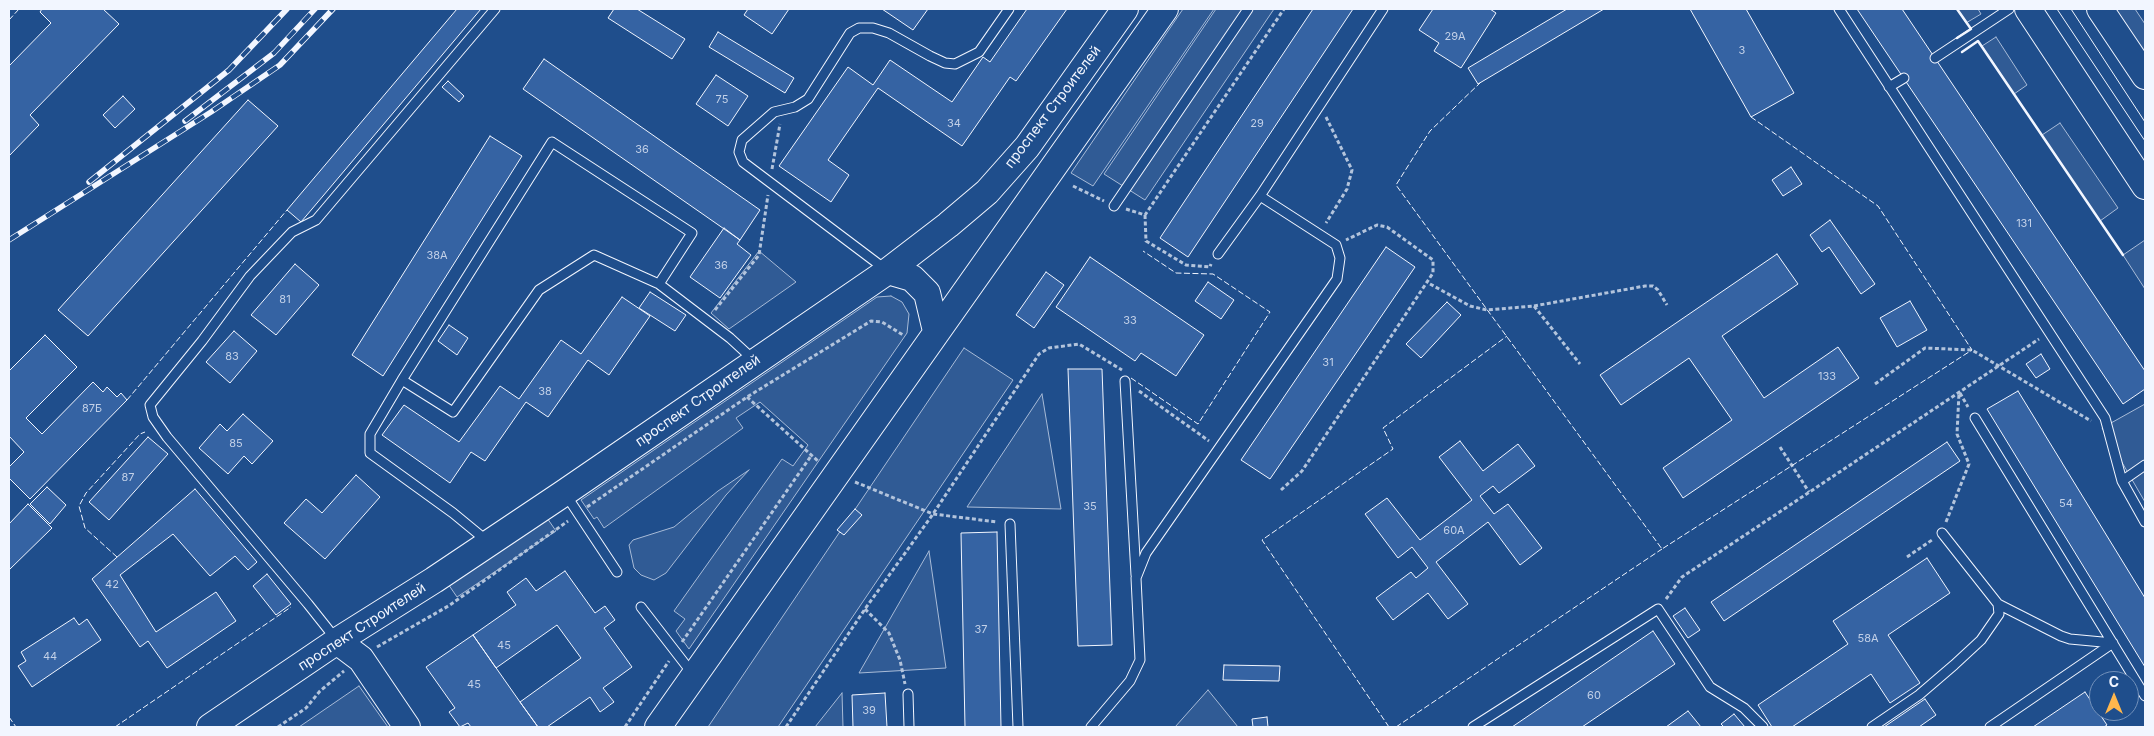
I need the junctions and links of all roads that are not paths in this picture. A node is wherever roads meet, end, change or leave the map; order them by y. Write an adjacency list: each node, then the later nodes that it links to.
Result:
1 (495, 9): 37 (lane)
2 (1009, 9): 19 (lane)
3 (1125, 9): 19 (main road, проспект Строителей)
4 (1164, 9): 21 (main road)
5 (1248, 9): 17 (lane)
6 (1383, 9): 16 (lane)
7 (1839, 9): 14 (lane)
8 (2009, 9): 11 (lane)
9 (2028, 9): 15 (main road)
10 (2100, 9): 12 (main road)
11 (1935, 58)
12 (2145, 73)
13 (1904, 78): 14 (lane)
14 (1889, 87): 27 (lane)
15 (2145, 186)
16 (1260, 196): 18 (lane); 34 (lane)
17 (1114, 206)
18 (1218, 254)
19 (888, 271): 21 (main road); 22 (main road, проспект Строителей)
20 (659, 284): 22 (lane); 23 (lane); 23 (lane)
21 (936, 332): 39 (main road)
22 (755, 361): 28 (main road, проспект Строителей)
23 (402, 380): 32 (lane)
24 (1125, 381): 34 (lane)
25 (1975, 418): 38 (lane)
26 (2145, 466): 27 (lane)
27 (2122, 481): 29 (lane)
28 (571, 503): 32 (main road, проспект Строителей); 33 (lane)
29 (2145, 522)
30 (1010, 524): 46 (lane)
31 (1942, 533): 35 (lane)
32 (490, 543): 37 (main road, проспект Строителей)
33 (617, 572)
34 (1136, 578): 47 (lane)
35 (1998, 604): 38 (lane); 50 (lane)
36 (641, 607): 39 (lane)
37 (337, 641): 42 (main road, проспект Строителей); 43 (main road)
38 (2113, 643): 41 (lane); 51 (lane)
39 (693, 675): 44 (main road)
40 (908, 694): 45 (lane)
41 (2145, 696)
42 (210, 727)
43 (407, 727)
44 (658, 727)
45 (909, 727)
46 (1018, 727)
47 (1090, 727)
48 (1473, 727): 49 (lane)
49 (1762, 727)
50 (1872, 727)
51 (1990, 727)

